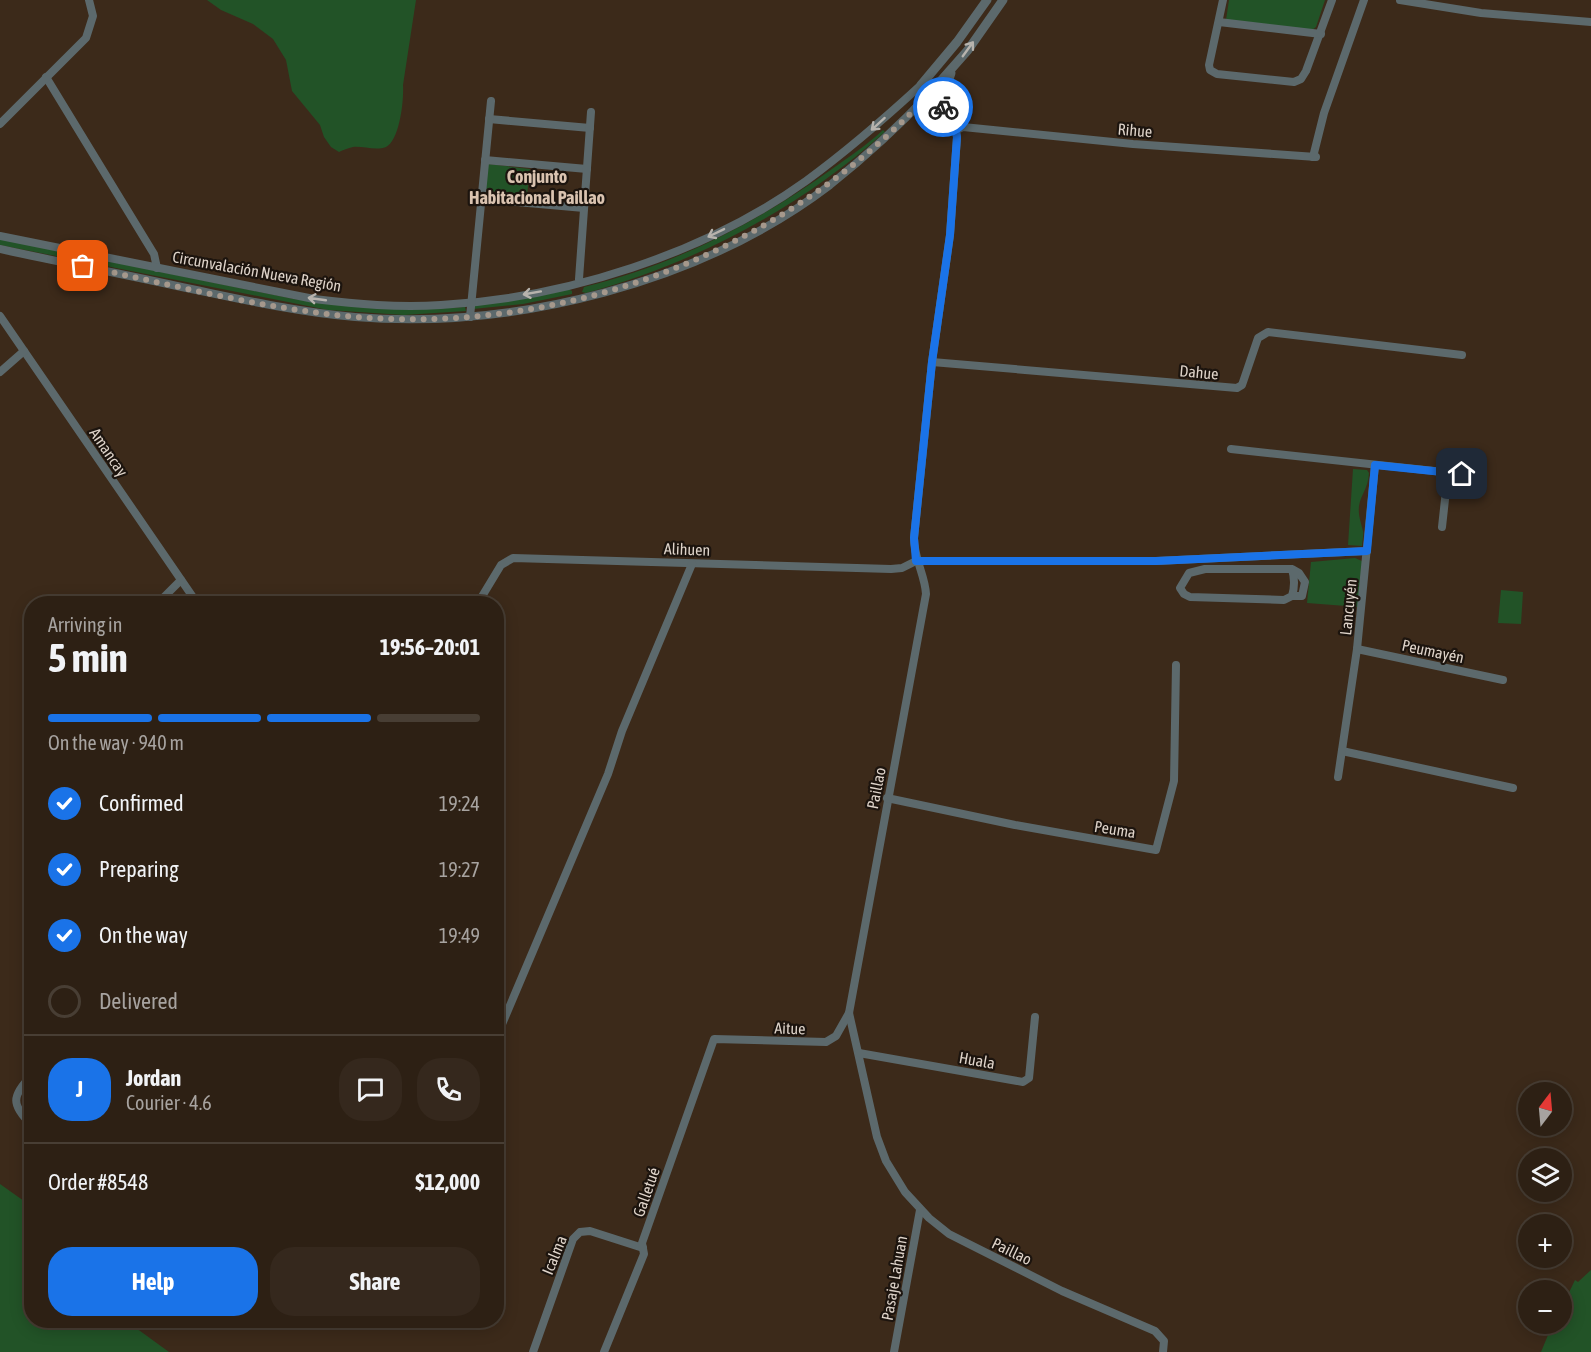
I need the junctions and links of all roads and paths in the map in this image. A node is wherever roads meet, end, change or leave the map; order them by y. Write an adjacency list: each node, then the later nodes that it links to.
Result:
1 (89, 0): 12 (street)
2 (987, 0): 13 (street, Circunvalación Nueva Región)
3 (1003, 0): 11 (street, Circunvalación Nueva Región, one-way to 3)
4 (1223, 0): 8 (street)
5 (1332, 0): 10 (street)
6 (1364, 0): 22 (street, Rihue)
7 (1400, 0): 9 (street)
8 (1219, 22): 10 (street); 10 (street)
9 (1591, 22)
10 (1321, 34)
11 (953, 68): 14 (street, Circunvalación Nueva Región); 17 (street)
12 (46, 77): 20 (street); 29 (street)
13 (921, 85): 14 (street, Paillao); 30 (street, Circunvalación Nueva Región, one-way to 30)
14 (930, 93): 16 (street, Circunvalación Nueva Región); 17 (street, Paillao)
15 (491, 101): 19 (street)
16 (916, 108): 17 (street); 31 (street, Circunvalación Nueva Región)
17 (948, 109): 22 (street, Paillao)
18 (591, 112): 21 (street)
19 (489, 119): 21 (street); 23 (street)
20 (0, 124)
21 (590, 128): 24 (street)
22 (957, 130): 37 (street, Paillao)
23 (485, 160): 24 (street); 25 (street)
24 (587, 169): 26 (street)
25 (481, 199): 26 (street); 32 (street)
26 (584, 208): 30 (street)
27 (0, 236): 29 (street, Circunvalación Nueva Región)
28 (0, 249): 34 (street, Circunvalación Nueva Región)
29 (157, 268): 32 (street, Circunvalación Nueva Región, one-way to 29)
30 (578, 281): 31 (street); 32 (street, Circunvalación Nueva Región, one-way to 32)
31 (581, 298): 34 (street, Circunvalación Nueva Región)
32 (471, 301): 34 (street)
33 (0, 316): 35 (street, Amancay)
34 (470, 317)
35 (24, 351): 38 (street); 49 (street, Amancay)
36 (1462, 356): 37 (street, Dahue)
37 (932, 362): 46 (street, Paillao)
38 (0, 372)
39 (1231, 449): 40 (street)
40 (1375, 465): 41 (street); 44 (street, Lancuyén)
41 (1448, 472): 42 (street); 43 (street)
42 (1462, 474)
43 (1442, 527)
44 (1367, 551): 45 (street, Alihuen); 53 (street, Lancuyén)
45 (1185, 560): 46 (street, Alihuen); 48 (street)
46 (916, 561): 47 (street, Alihuen); 59 (street, Paillao)
47 (692, 564): 52 (street, Alihuen); 62 (street)
48 (1186, 577): 48 (street)
49 (181, 580): 50 (street); 51 (street, Amancay)
50 (165, 596)
51 (192, 596)
52 (482, 596)
53 (1357, 649): 55 (street, Peumayén); 56 (street, Lancuyén)
54 (1176, 664): 59 (street, Peuma)
55 (1503, 680)
56 (1342, 751): 57 (street, Lancuyén); 58 (street)
57 (1338, 777)
58 (1513, 788)
59 (887, 798): 60 (street, Paillao)
60 (849, 1013): 63 (street, Aitue); 64 (street, Paillao)
61 (1035, 1017): 64 (street, Huala)
62 (504, 1020)
63 (714, 1039): 68 (street, Galletué)
64 (859, 1053): 67 (street, Paillao)
65 (24, 1084): 66 (street)
66 (24, 1117)
67 (920, 1210): 71 (street, Pasaje Lahuan); 72 (street, Paillao)
68 (643, 1248): 69 (street, Icalma); 70 (street, Galletué)
69 (533, 1352)
70 (604, 1352)
71 (894, 1352)
72 (1163, 1352)

